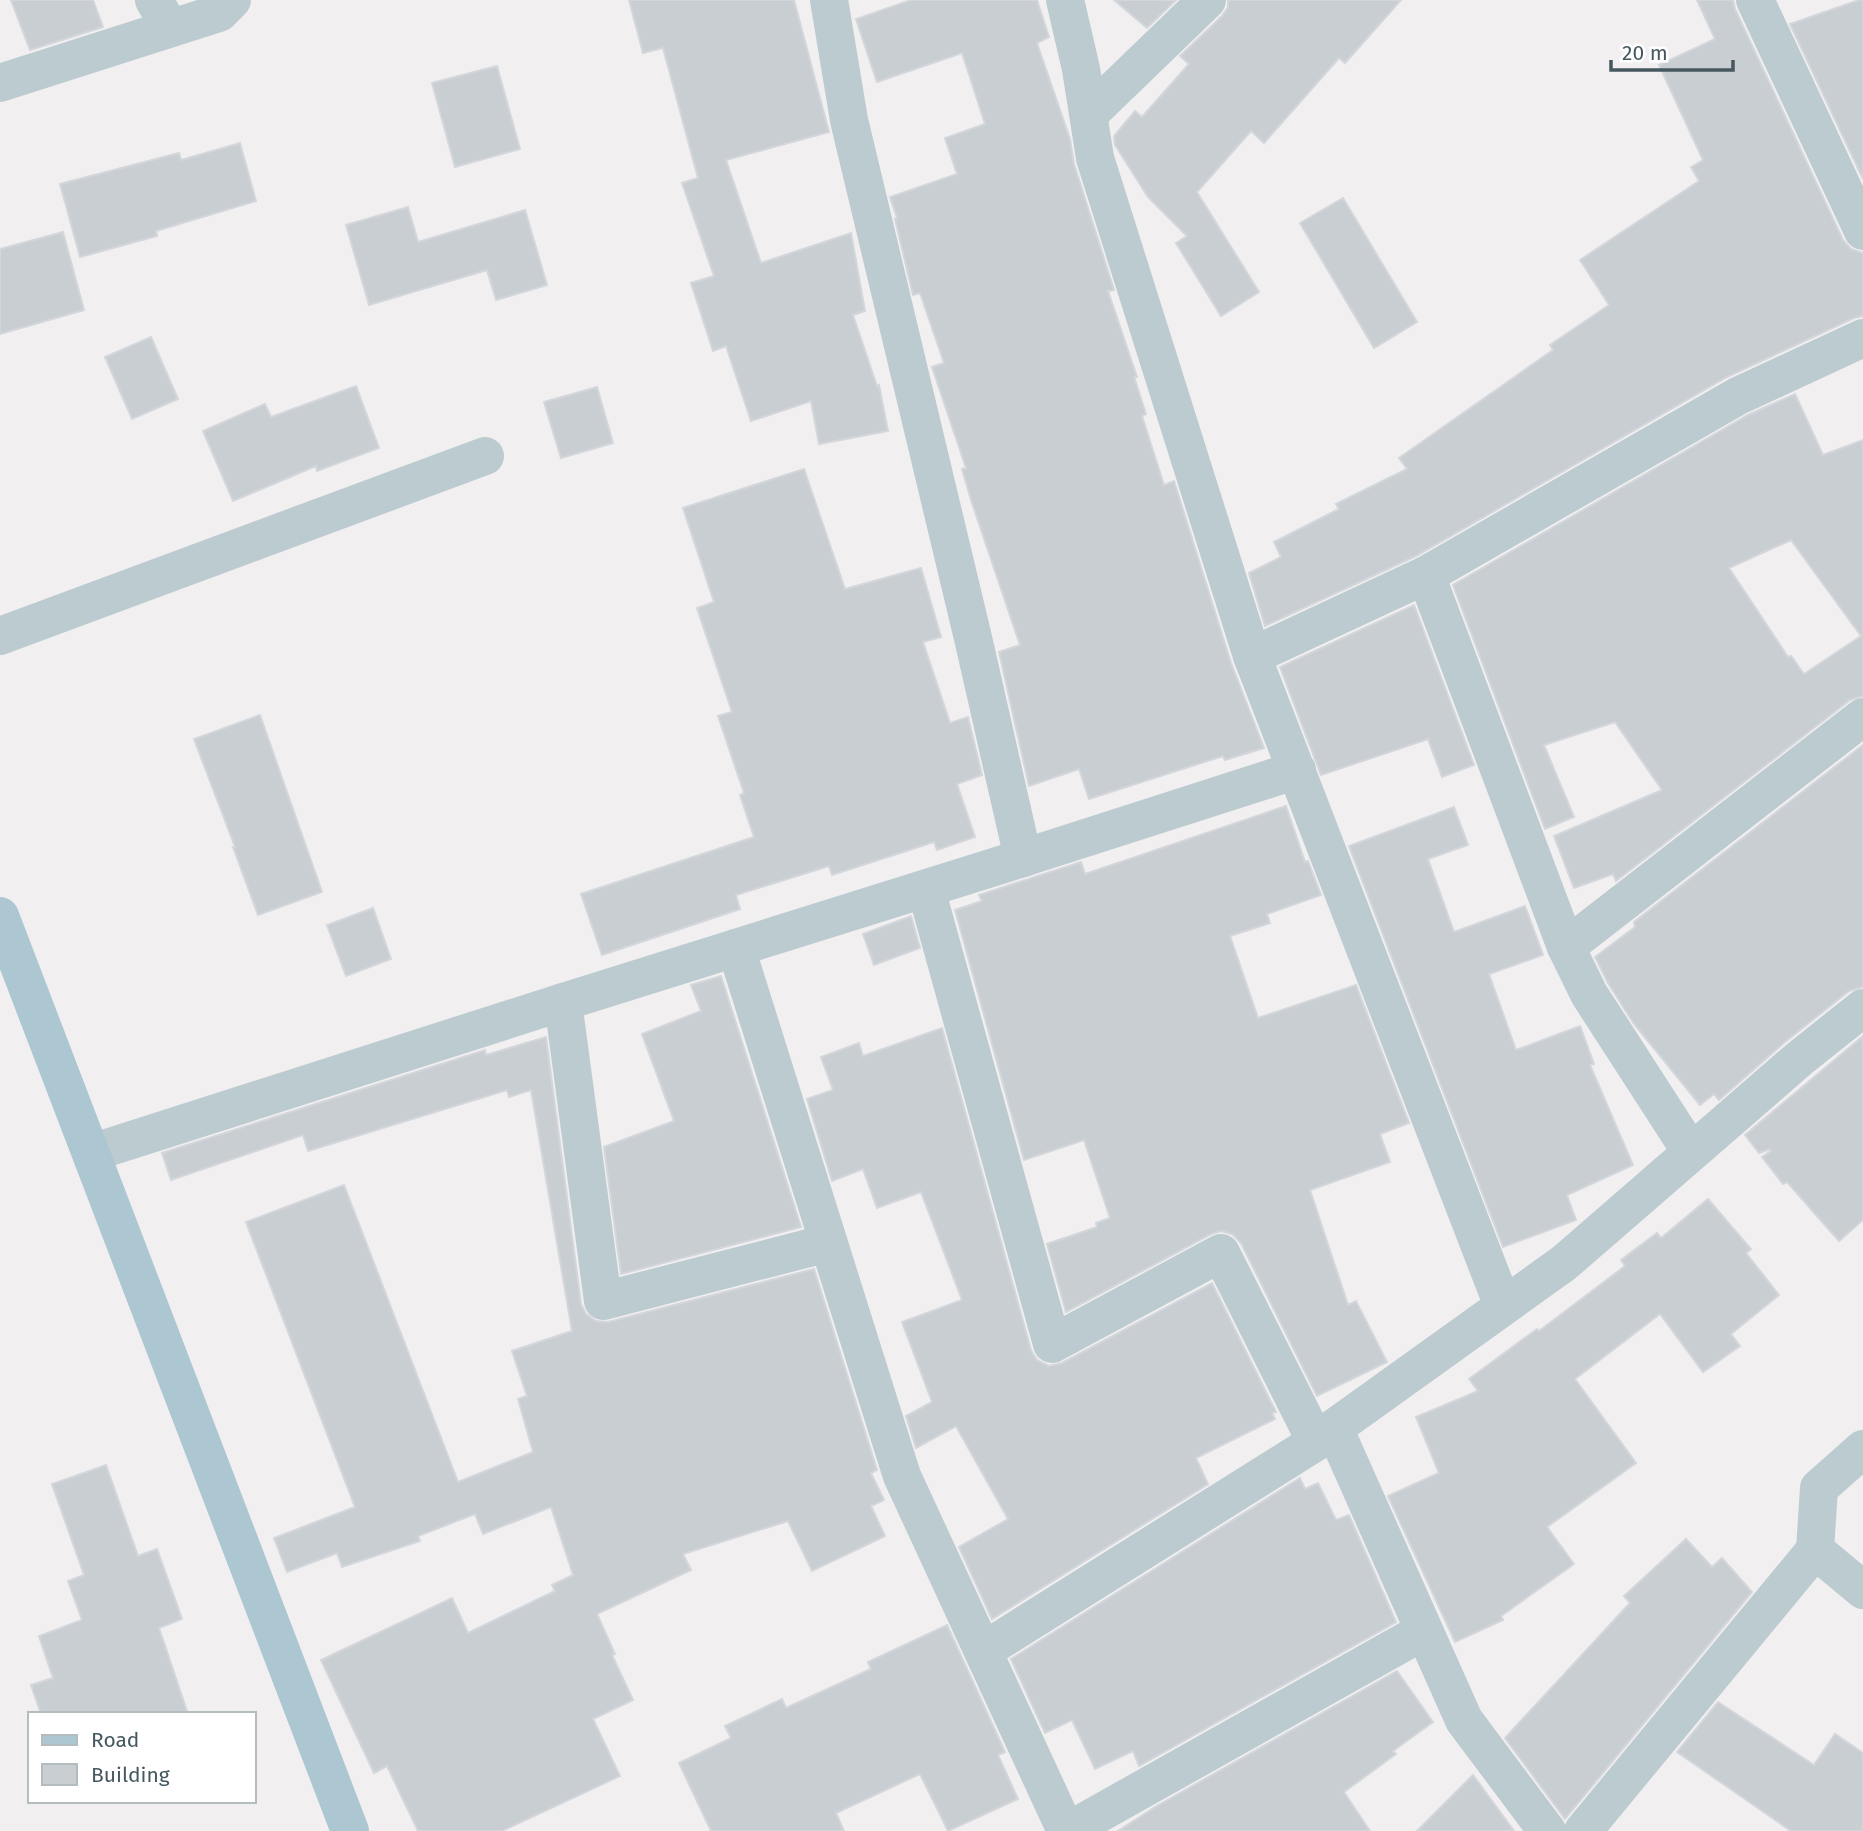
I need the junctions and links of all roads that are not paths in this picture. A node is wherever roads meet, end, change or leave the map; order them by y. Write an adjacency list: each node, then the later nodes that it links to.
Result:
1 (232, 0): 6 (street)
2 (829, 0): 17 (street)
3 (1065, 0): 8 (street)
4 (1207, 0): 8 (street)
5 (1755, 0): 9 (street)
6 (162, 14): 7 (street)
7 (0, 83)
8 (1089, 114): 14 (street)
9 (1863, 231)
10 (1863, 338): 12 (street)
11 (485, 456): 13 (street)
12 (1426, 575): 14 (street); 20 (street)
13 (0, 636)
14 (1252, 656): 16 (street)
15 (1863, 717): 20 (street)
16 (1297, 770): 17 (street); 27 (street)
17 (1023, 859): 18 (street)
18 (926, 889): 21 (street); 28 (street)
19 (0, 916): 25 (main road)
20 (1566, 947): 24 (street)
21 (736, 948): 22 (street); 26 (street)
22 (563, 1002): 25 (street); 26 (street)
23 (1863, 1009): 24 (street)
24 (1691, 1152): 27 (street)
25 (91, 1153): 34 (main road)
26 (828, 1243): 33 (street)
27 (1503, 1306): 28 (street)
28 (1325, 1435): 32 (street); 33 (street)
29 (1863, 1448): 30 (street)
30 (1815, 1550): 31 (street); 37 (street)
31 (1863, 1590)
32 (1424, 1631): 35 (street); 36 (street)
33 (983, 1651): 35 (street)
34 (350, 1831)
35 (1067, 1831)
36 (1547, 1831)
37 (1583, 1831)

